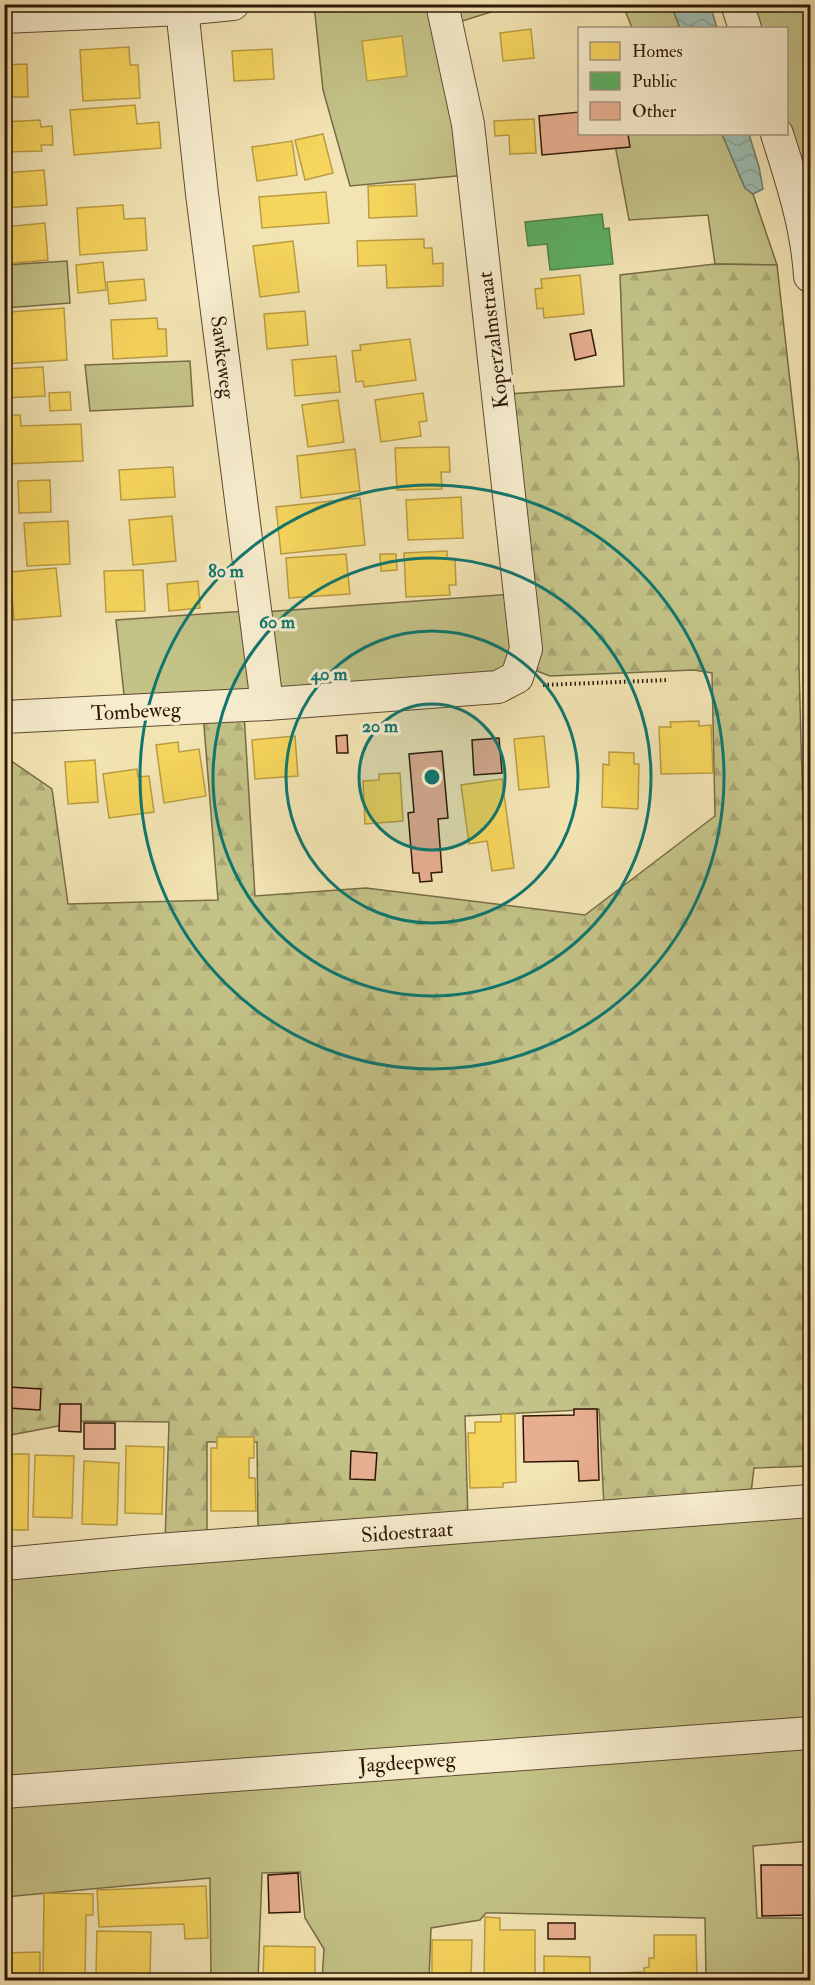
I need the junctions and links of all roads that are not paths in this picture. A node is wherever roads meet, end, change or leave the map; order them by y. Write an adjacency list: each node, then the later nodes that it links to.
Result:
1 (234, 4): 4 (street)
2 (442, 4): 9 (street, Koperzalmstraat)
3 (737, 4): 6 (street)
4 (182, 9): 5 (street); 10 (street, Sawkeweg)
5 (4, 17)
6 (745, 27)
7 (777, 135): 8 (street)
8 (810, 276)
9 (517, 677): 10 (street, Tombeweg)
10 (267, 704): 11 (street, Tombeweg)
11 (4, 717)
12 (810, 1501): 13 (street, Sidoestraat)
13 (4, 1564)
14 (810, 1733): 15 (street, Jagdeepweg)
15 (4, 1792)

